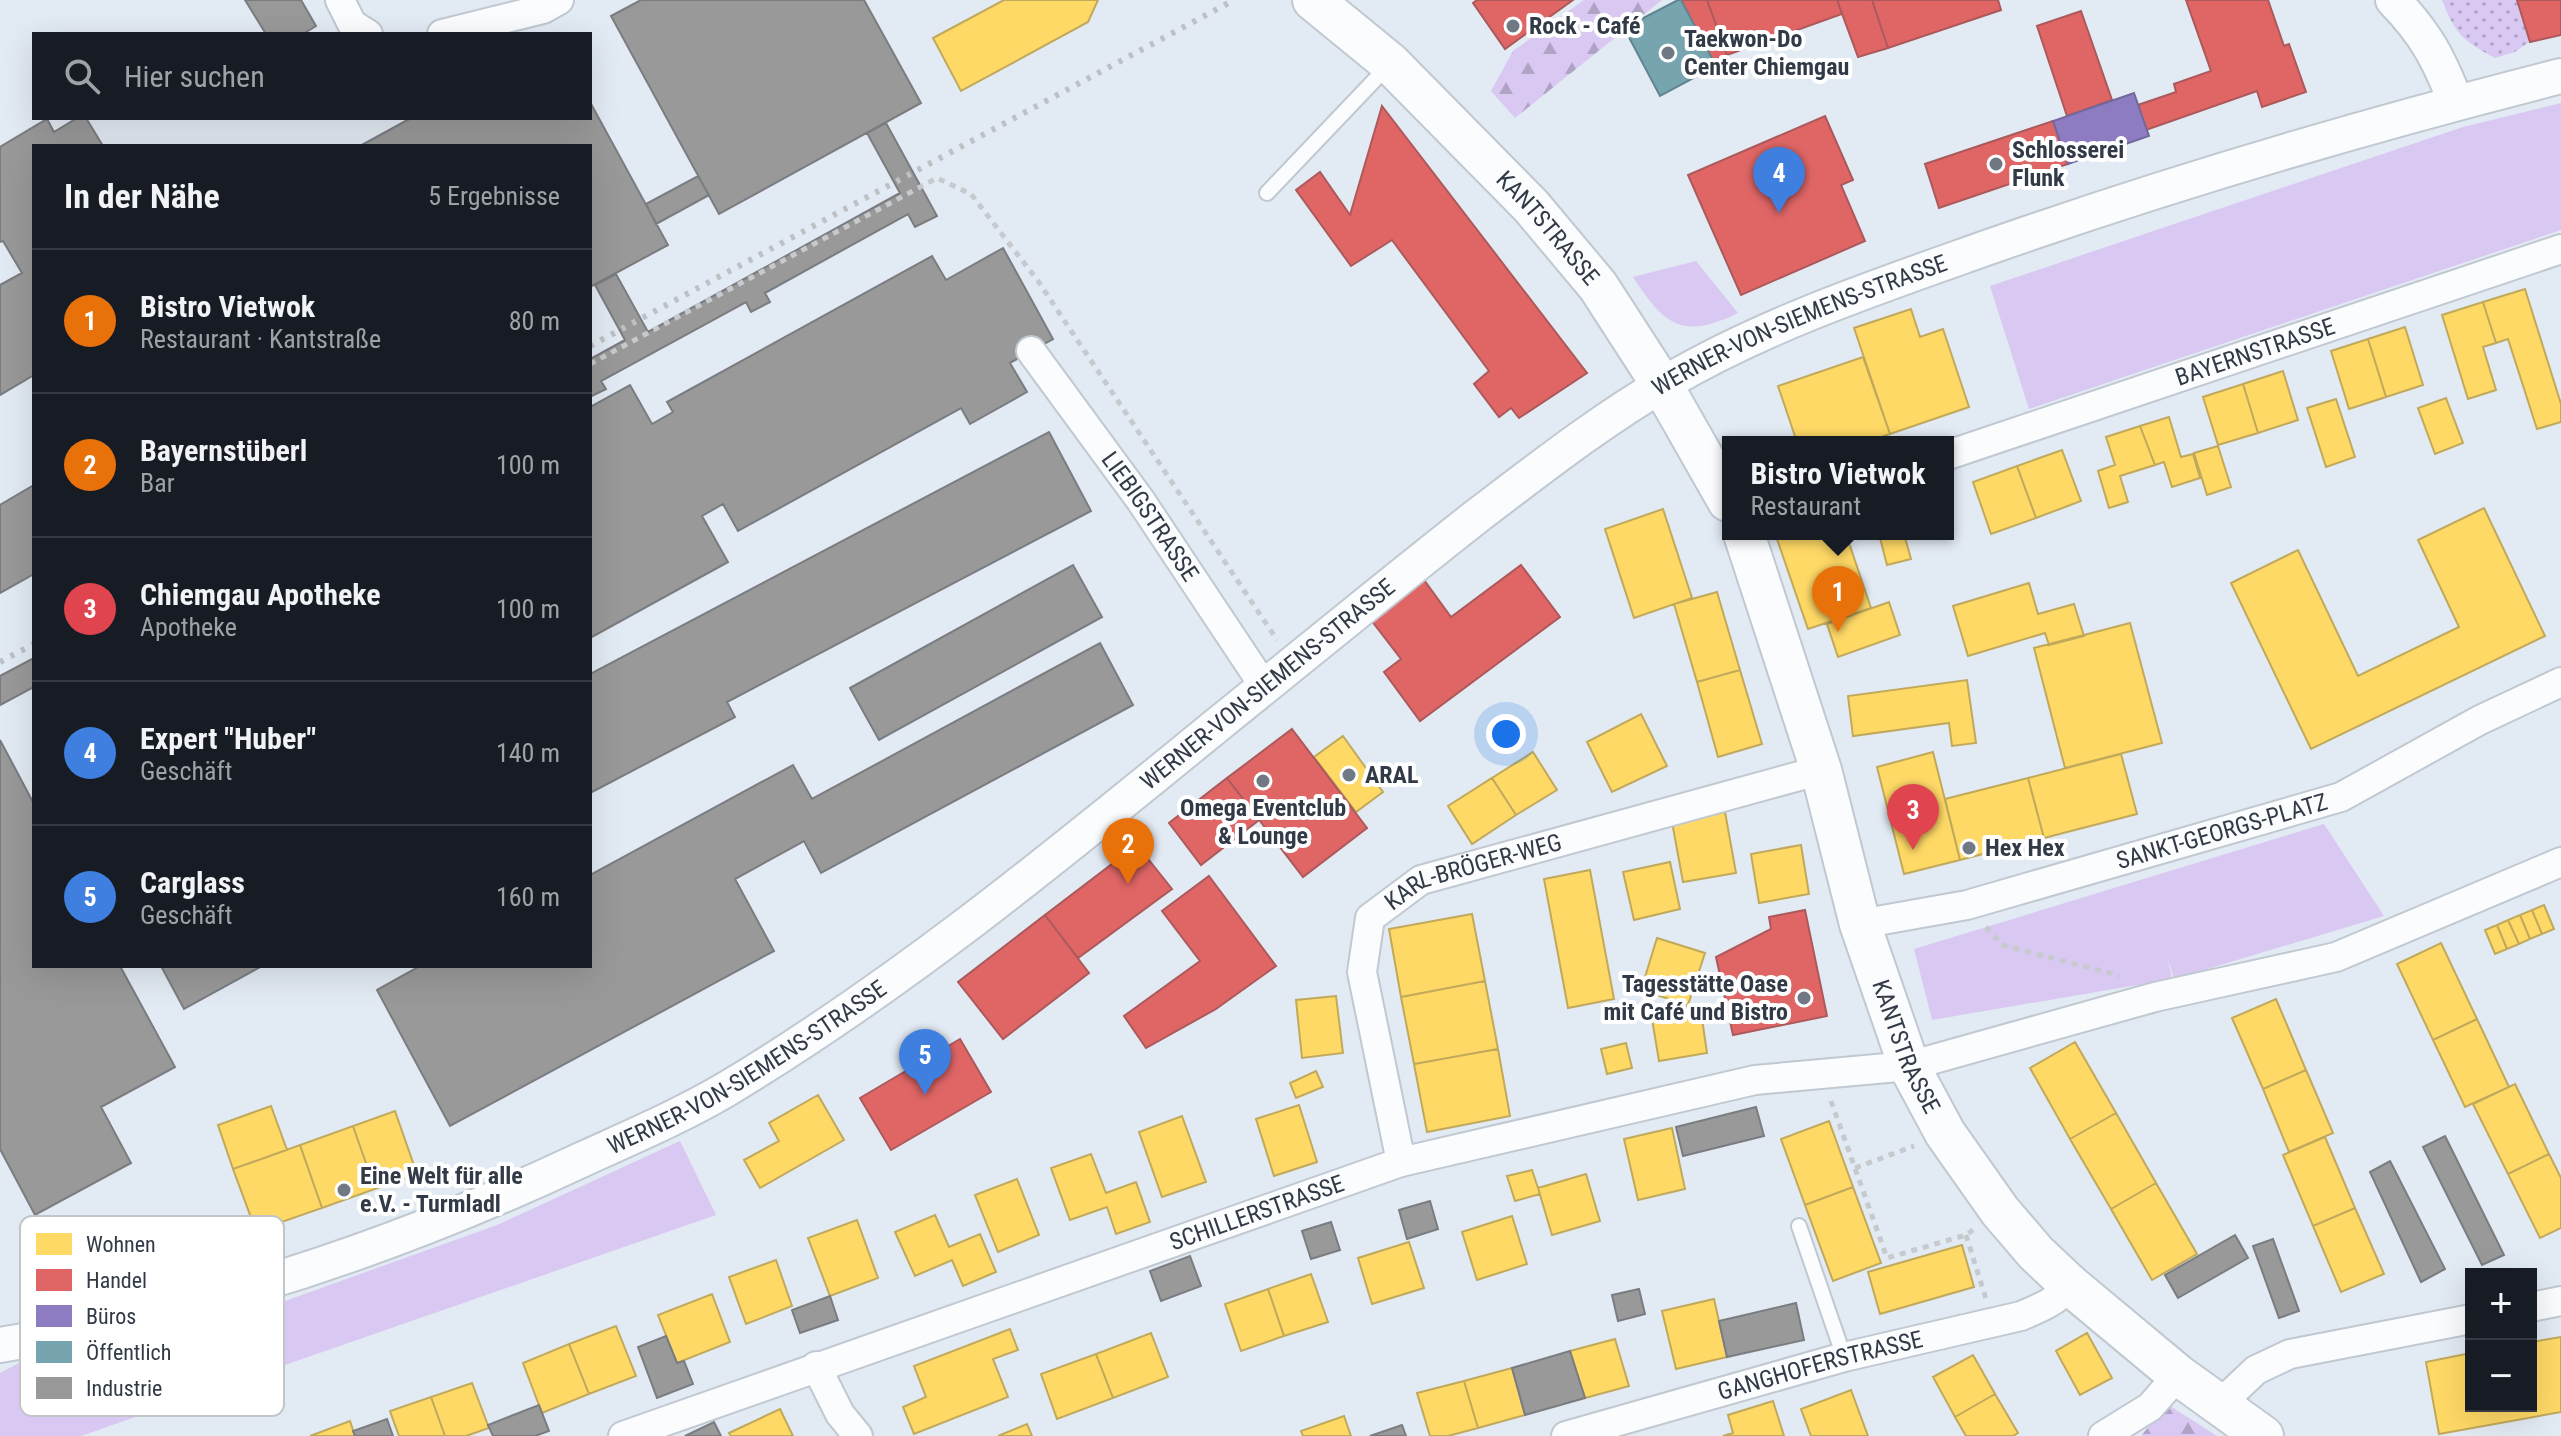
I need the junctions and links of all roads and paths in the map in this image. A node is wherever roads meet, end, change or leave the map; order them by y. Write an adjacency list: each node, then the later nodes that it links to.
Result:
1 (340, 0): 5 (street)
2 (559, 0): 6 (street)
3 (1313, 0): 7 (main road, KANTSTRASSE)
4 (2393, 0): 9 (street)
5 (365, 32)
6 (450, 32)
7 (1390, 63): 10 (lane); 14 (main road, KANTSTRASSE)
8 (2561, 76): 9 (street, WERNER-VON-SIEMENS-STRASSE)
9 (2456, 103): 14 (street, WERNER-VON-SIEMENS-STRASSE)
10 (1267, 193)
11 (2561, 249): 15 (street, BAYERNSTRASSE)
12 (1031, 351): 20 (street, LIEBIGSTRASSE)
13 (592, 363): 18 (path)
14 (1662, 385): 16 (main road, KANTSTRASSE); 18 (street, WERNER-VON-SIEMENS-STRASSE)
15 (1954, 453)
16 (1722, 490)
17 (1746, 540): 21 (main road, KANTSTRASSE)
18 (1294, 664): 20 (street, WERNER-VON-SIEMENS-STRASSE)
19 (2561, 682): 23 (street, SANKT-GEORGS-PLATZ)
20 (1264, 686): 34 (street, WERNER-VON-SIEMENS-STRASSE)
21 (1821, 770): 24 (main road, KANTSTRASSE); 29 (street, KARL-BRÖGER-WEG)
22 (2561, 862): 25 (street)
23 (1967, 905): 24 (street, SANKT-GEORGS-PLATZ); 25 (path)
24 (1860, 924): 26 (main road, KANTSTRASSE)
25 (2155, 997): 26 (street)
26 (1909, 1066): 27 (street, SCHILLERSTRASSE); 28 (main road, KANTSTRASSE)
27 (1826, 1073): 29 (street, SCHILLERSTRASSE); 30 (path)
28 (1945, 1133): 30 (path); 31 (main road, KANTSTRASSE)
29 (1401, 1162): 43 (street, SCHILLERSTRASSE)
30 (1855, 1168): 33 (path)
31 (2000, 1211): 33 (path); 35 (main road, KANTSTRASSE)
32 (1799, 1226): 42 (lane)
33 (1966, 1235): 39 (path)
34 (284, 1275)
35 (2070, 1285): 39 (street, GANGHOFERSTRASSE); 44 (main road, KANTSTRASSE)
36 (2561, 1301): 37 (street)
37 (2537, 1306)
38 (2465, 1320): 45 (street)
39 (1994, 1323): 42 (street, GANGHOFERSTRASSE)
40 (20, 1342): 41 (street, WERNER-VON-SIEMENS-STRASSE)
41 (0, 1345)
42 (1844, 1357): 48 (street, GANGHOFERSTRASSE)
43 (816, 1366): 46 (street, SCHILLERSTRASSE); 47 (street)
44 (2178, 1375): 45 (main road, KANTSTRASSE); 49 (street)
45 (2221, 1403): 50 (main road, KANTSTRASSE)
46 (623, 1436)
47 (858, 1436)
48 (1566, 1436)
49 (2103, 1436)
50 (2263, 1436)

